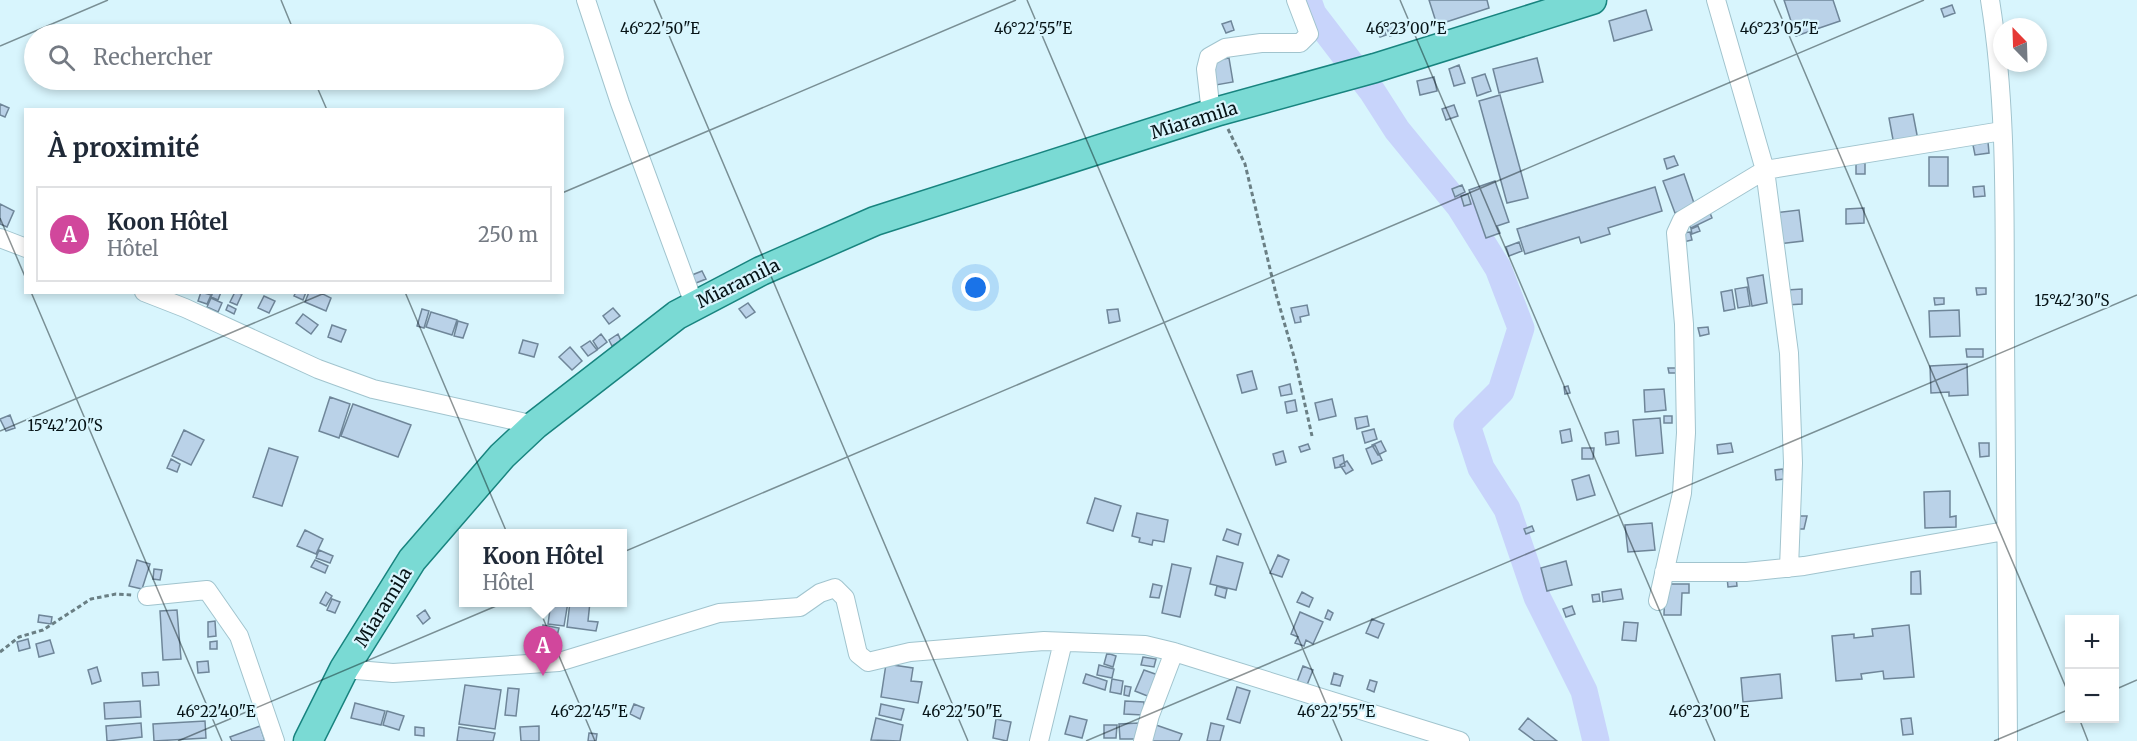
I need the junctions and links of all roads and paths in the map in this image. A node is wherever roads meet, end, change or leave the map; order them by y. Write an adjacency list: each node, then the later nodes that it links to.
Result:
1 (586, 0): 12 (street)
2 (1296, 0): 6 (street)
3 (1592, 0): 6 (main road, Miaramila)
4 (1716, 0): 8 (street)
5 (1990, 0): 7 (street)
6 (1215, 112): 12 (main road, Miaramila); 14 (path)
7 (2002, 131): 8 (street); 15 (street)
8 (1765, 170): 16 (street); 17 (street)
9 (0, 238): 10 (street)
10 (24, 247)
11 (149, 294): 13 (street)
12 (694, 304): 13 (main road, Miaramila)
13 (535, 425): 23 (main road, Miaramila)
14 (1312, 436)
15 (2005, 531): 16 (street); 29 (street)
16 (1789, 568): 17 (street)
17 (1664, 572): 19 (street)
18 (147, 596): 21 (path); 24 (street)
19 (1658, 601)
20 (1063, 642): 22 (street); 23 (street); 26 (street)
21 (0, 652)
22 (1174, 652): 27 (street); 28 (street)
23 (344, 669): 25 (main road, Miaramila)
24 (275, 741)
25 (308, 741)
26 (1039, 741)
27 (1143, 741)
28 (1460, 741)
29 (2008, 741)

